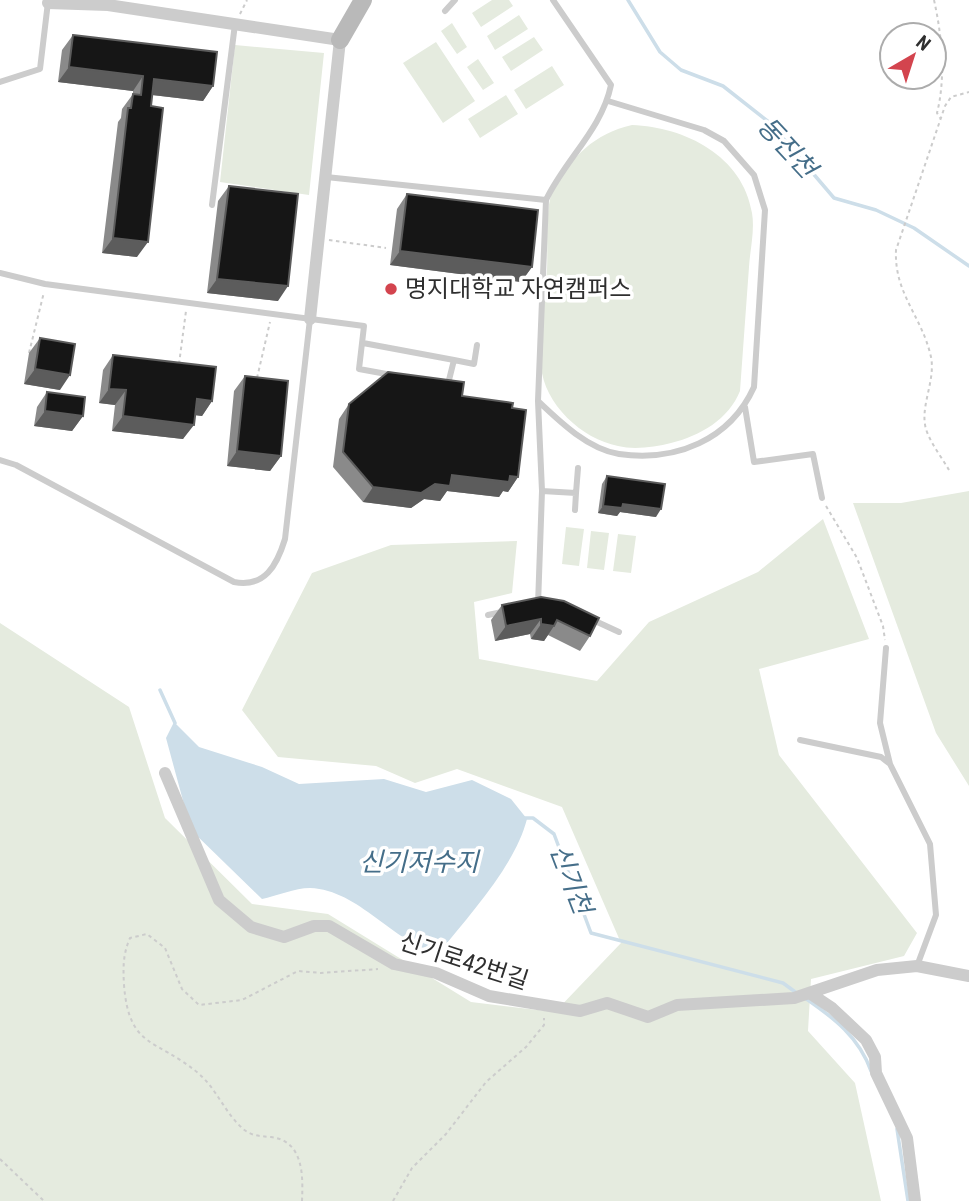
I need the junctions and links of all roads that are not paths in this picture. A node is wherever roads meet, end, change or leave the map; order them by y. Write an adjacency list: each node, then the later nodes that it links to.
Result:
1 (363, 0): 8 (main road)
2 (455, 0): 6 (lane)
3 (554, 0): 10 (lane)
4 (46, 1): 5 (street); 9 (lane)
5 (109, 3): 7 (street)
6 (445, 11)
7 (235, 24): 8 (street); 13 (lane)
8 (340, 40): 11 (street)
9 (0, 82)
10 (608, 101): 12 (lane); 22 (lane)
11 (324, 176): 12 (lane); 15 (street)
12 (546, 200): 21 (lane)
13 (212, 205)
14 (0, 273): 15 (lane)
15 (310, 319): 16 (lane); 23 (lane)
16 (363, 344): 18 (lane); 19 (lane)
17 (477, 345): 18 (lane)
18 (454, 360): 20 (lane)
19 (398, 376)
20 (437, 382)
21 (538, 401): 22 (lane); 25 (lane)
22 (745, 407): 27 (lane)
23 (0, 460)
24 (578, 468): 26 (lane)
25 (542, 491): 26 (lane); 29 (lane)
26 (576, 493): 28 (lane)
27 (822, 498)
28 (575, 510)
29 (538, 605): 30 (lane); 31 (lane)
30 (526, 607)
31 (549, 607)
32 (513, 610): 34 (lane)
33 (581, 614): 35 (lane)
34 (488, 615)
35 (619, 632)
36 (886, 648): 38 (lane)
37 (800, 740): 38 (lane)
38 (891, 764): 40 (lane)
39 (166, 773): 42 (street, 신기로42번길)
40 (917, 966): 41 (street, 신기로42번길); 42 (street, 신기로42번길)
41 (969, 976)
42 (811, 994): 43 (street)
43 (915, 1201)

